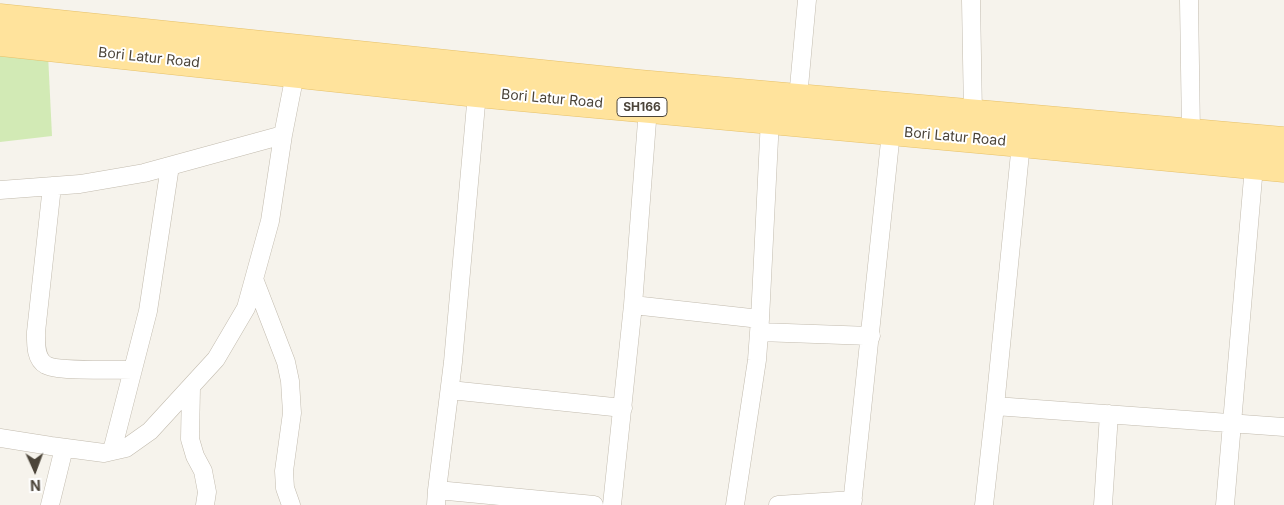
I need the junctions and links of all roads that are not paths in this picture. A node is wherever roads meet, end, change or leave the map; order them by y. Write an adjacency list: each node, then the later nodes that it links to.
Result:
1 (807, 0): 8 (street)
2 (971, 0): 10 (street)
3 (1189, 0): 13 (street)
4 (0, 18): 8 (main road, Bori Latur Road / SH166)
5 (0, 42): 6 (main road, Bori Latur Road / SH166)
6 (295, 74): 7 (main road, Bori Latur Road / SH166); 14 (street)
7 (477, 93): 9 (main road, Bori Latur Road / SH166); 28 (street)
8 (798, 98): 10 (main road, Bori Latur Road / SH166)
9 (648, 108): 11 (main road, Bori Latur Road / SH166); 23 (street)
10 (973, 114): 13 (main road, Bori Latur Road / SH166)
11 (770, 119): 12 (main road, Bori Latur Road / SH166); 24 (street)
12 (891, 132): 16 (main road, Bori Latur Road / SH166); 25 (street)
13 (1191, 133): 15 (main road, Bori Latur Road / SH166)
14 (283, 135): 17 (street); 22 (street)
15 (1284, 141)
16 (1021, 143): 18 (main road, Bori Latur Road / SH166); 29 (street)
17 (170, 166): 20 (street); 26 (street)
18 (1254, 166): 19 (main road, Bori Latur Road / SH166); 32 (street)
19 (1284, 168)
20 (52, 186): 21 (street); 26 (street)
21 (0, 190)
22 (254, 279): 27 (street); 41 (street)
23 (634, 306): 24 (street); 30 (street)
24 (760, 325): 25 (street); 44 (street)
25 (871, 336): 38 (street)
26 (133, 370): 36 (street)
27 (191, 386): 36 (street); 40 (street)
28 (450, 390): 30 (street); 37 (street)
29 (995, 406): 31 (street); 46 (street)
30 (623, 408): 43 (street)
31 (1109, 414): 32 (street); 47 (street)
32 (1232, 424): 33 (street); 48 (street)
33 (1284, 427)
34 (0, 438): 35 (street)
35 (64, 448): 36 (street); 39 (street)
36 (112, 451)
37 (436, 497): 42 (street)
38 (853, 502): 45 (street)
39 (50, 505)
40 (204, 505)
41 (291, 505)
42 (594, 505)
43 (612, 505)
44 (735, 505)
45 (778, 505)
46 (984, 505)
47 (1103, 505)
48 (1225, 505)

